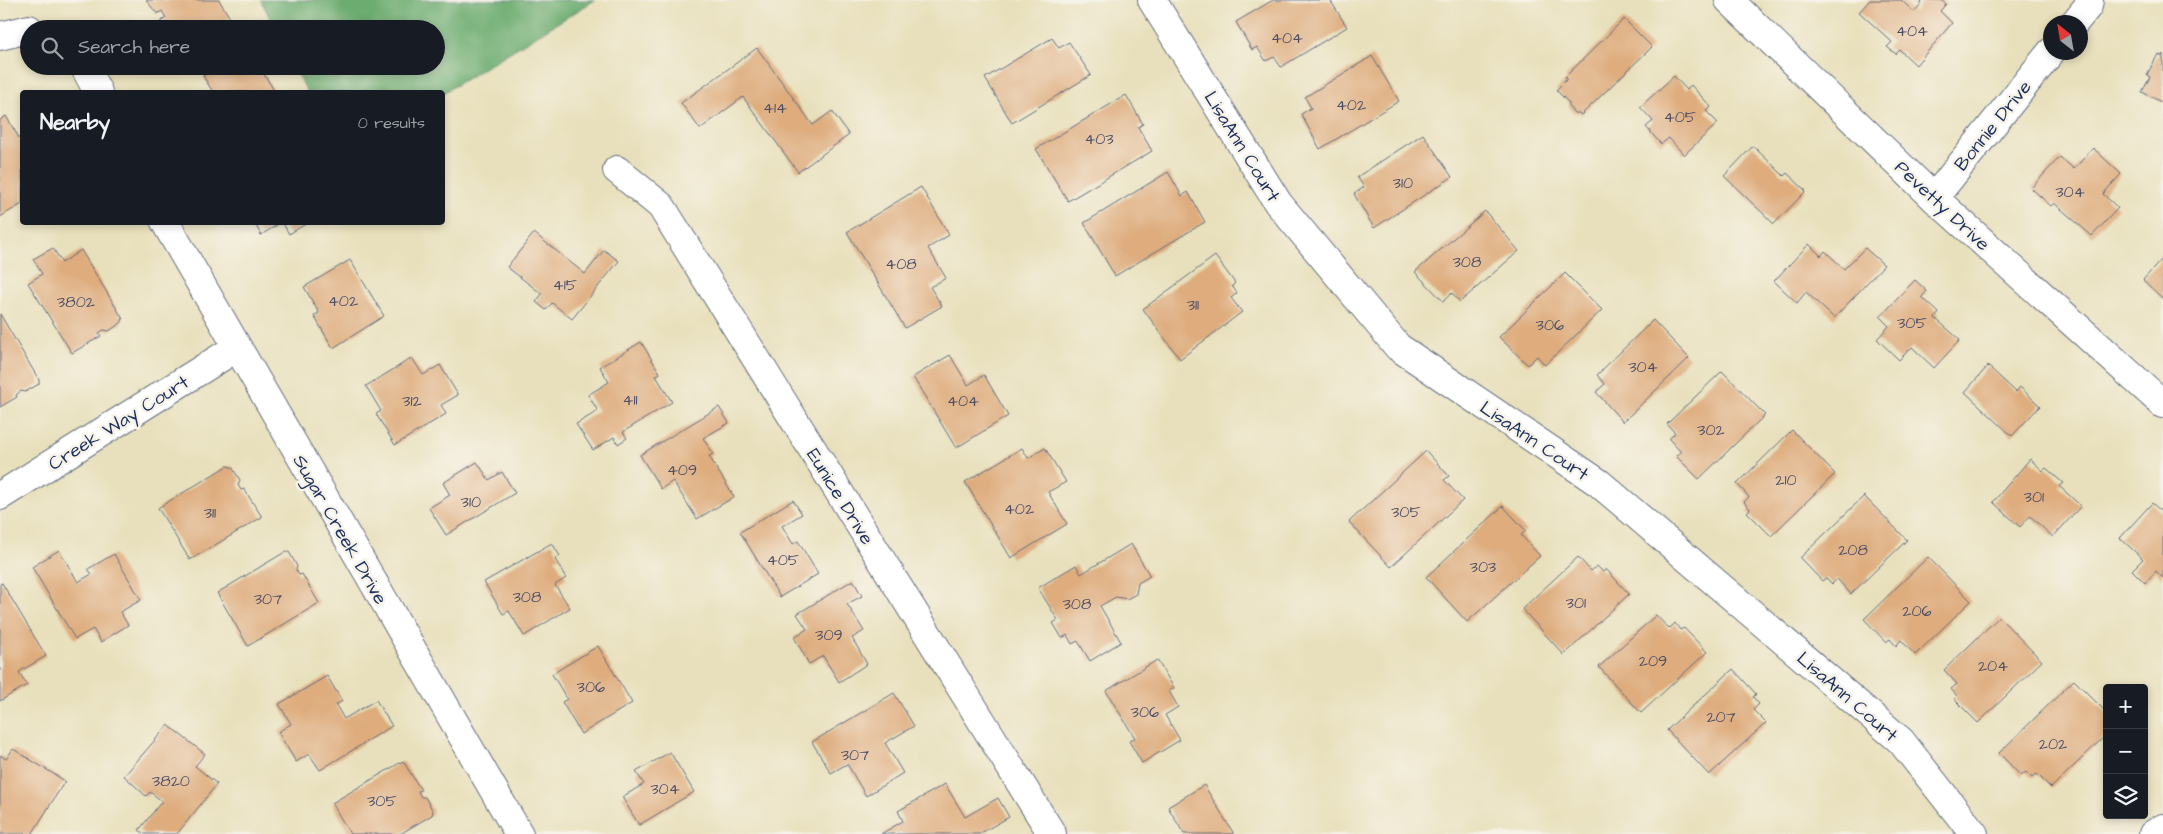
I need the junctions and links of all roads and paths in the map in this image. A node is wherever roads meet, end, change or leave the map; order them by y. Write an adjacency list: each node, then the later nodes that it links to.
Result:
1 (1152, 0): 19 (street, LisaAnn Court)
2 (1729, 0): 11 (street, Pevetty Drive)
3 (2090, 0): 4 (street)
4 (2081, 15)
5 (20, 31): 6 (street)
6 (0, 36)
7 (2045, 60): 11 (street, Bonnie Drive)
8 (89, 75): 9 (street)
9 (97, 90)
10 (617, 170): 18 (street, Eunice Drive)
11 (1934, 198): 14 (street, Pevetty Drive)
12 (167, 225): 13 (street, Sugar Creek Drive)
13 (236, 348): 15 (street, Creek Way Court); 17 (street, Sugar Creek Drive)
14 (2163, 404)
15 (0, 496)
16 (2163, 828): 20 (street)
17 (518, 834)
18 (1052, 834)
19 (1974, 834)
20 (2153, 834)

